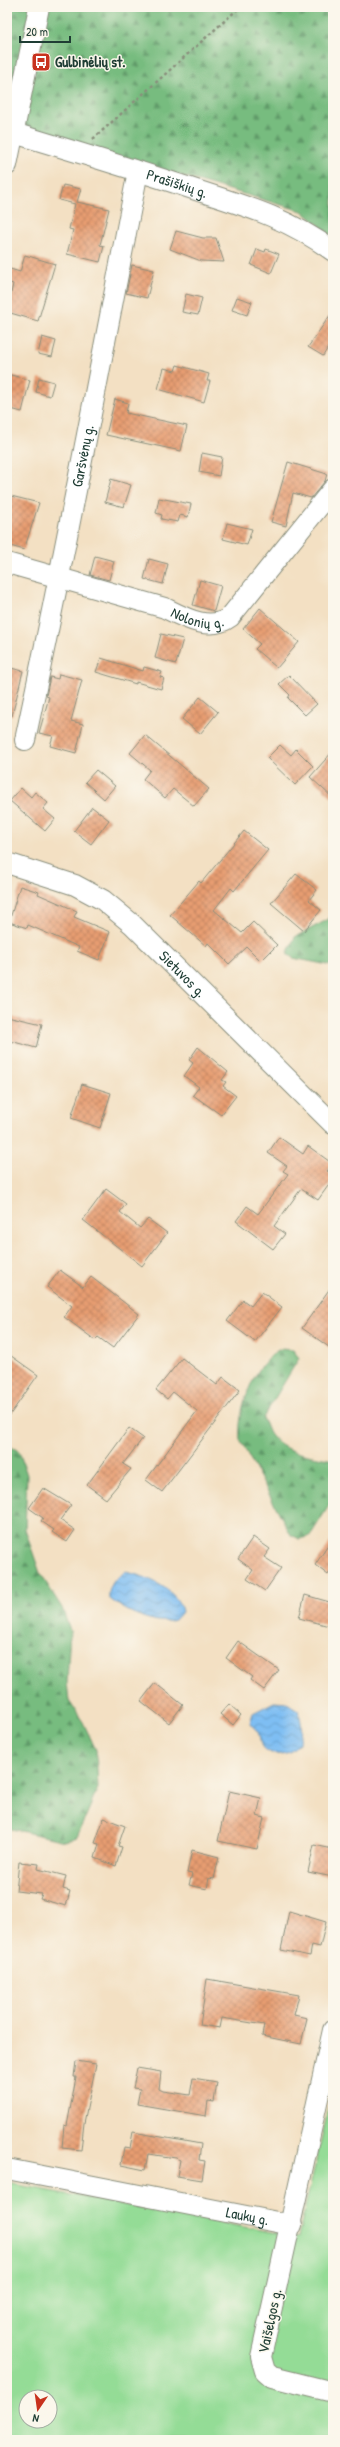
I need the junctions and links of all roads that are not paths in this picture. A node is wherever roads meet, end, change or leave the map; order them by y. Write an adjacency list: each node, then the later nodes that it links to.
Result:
1 (40, 7): 2 (street)
2 (10, 132): 3 (street); 4 (street, Prašiškių g.)
3 (7, 165)
4 (138, 171): 5 (street, Prašiškių g.); 8 (street, Garšvėnų g.)
5 (333, 251)
6 (333, 489): 8 (street, Nolonių g.)
7 (7, 563): 8 (street, Nolonių g.)
8 (60, 577): 9 (street, Garšvėnų g.)
9 (25, 740)
10 (7, 863): 11 (street, Sietuvos g.)
11 (333, 1124)
12 (333, 2030): 14 (street)
13 (7, 2169): 14 (street, Laukų g.)
14 (292, 2225): 15 (street, Vaišelgos g.)
15 (333, 2392)

